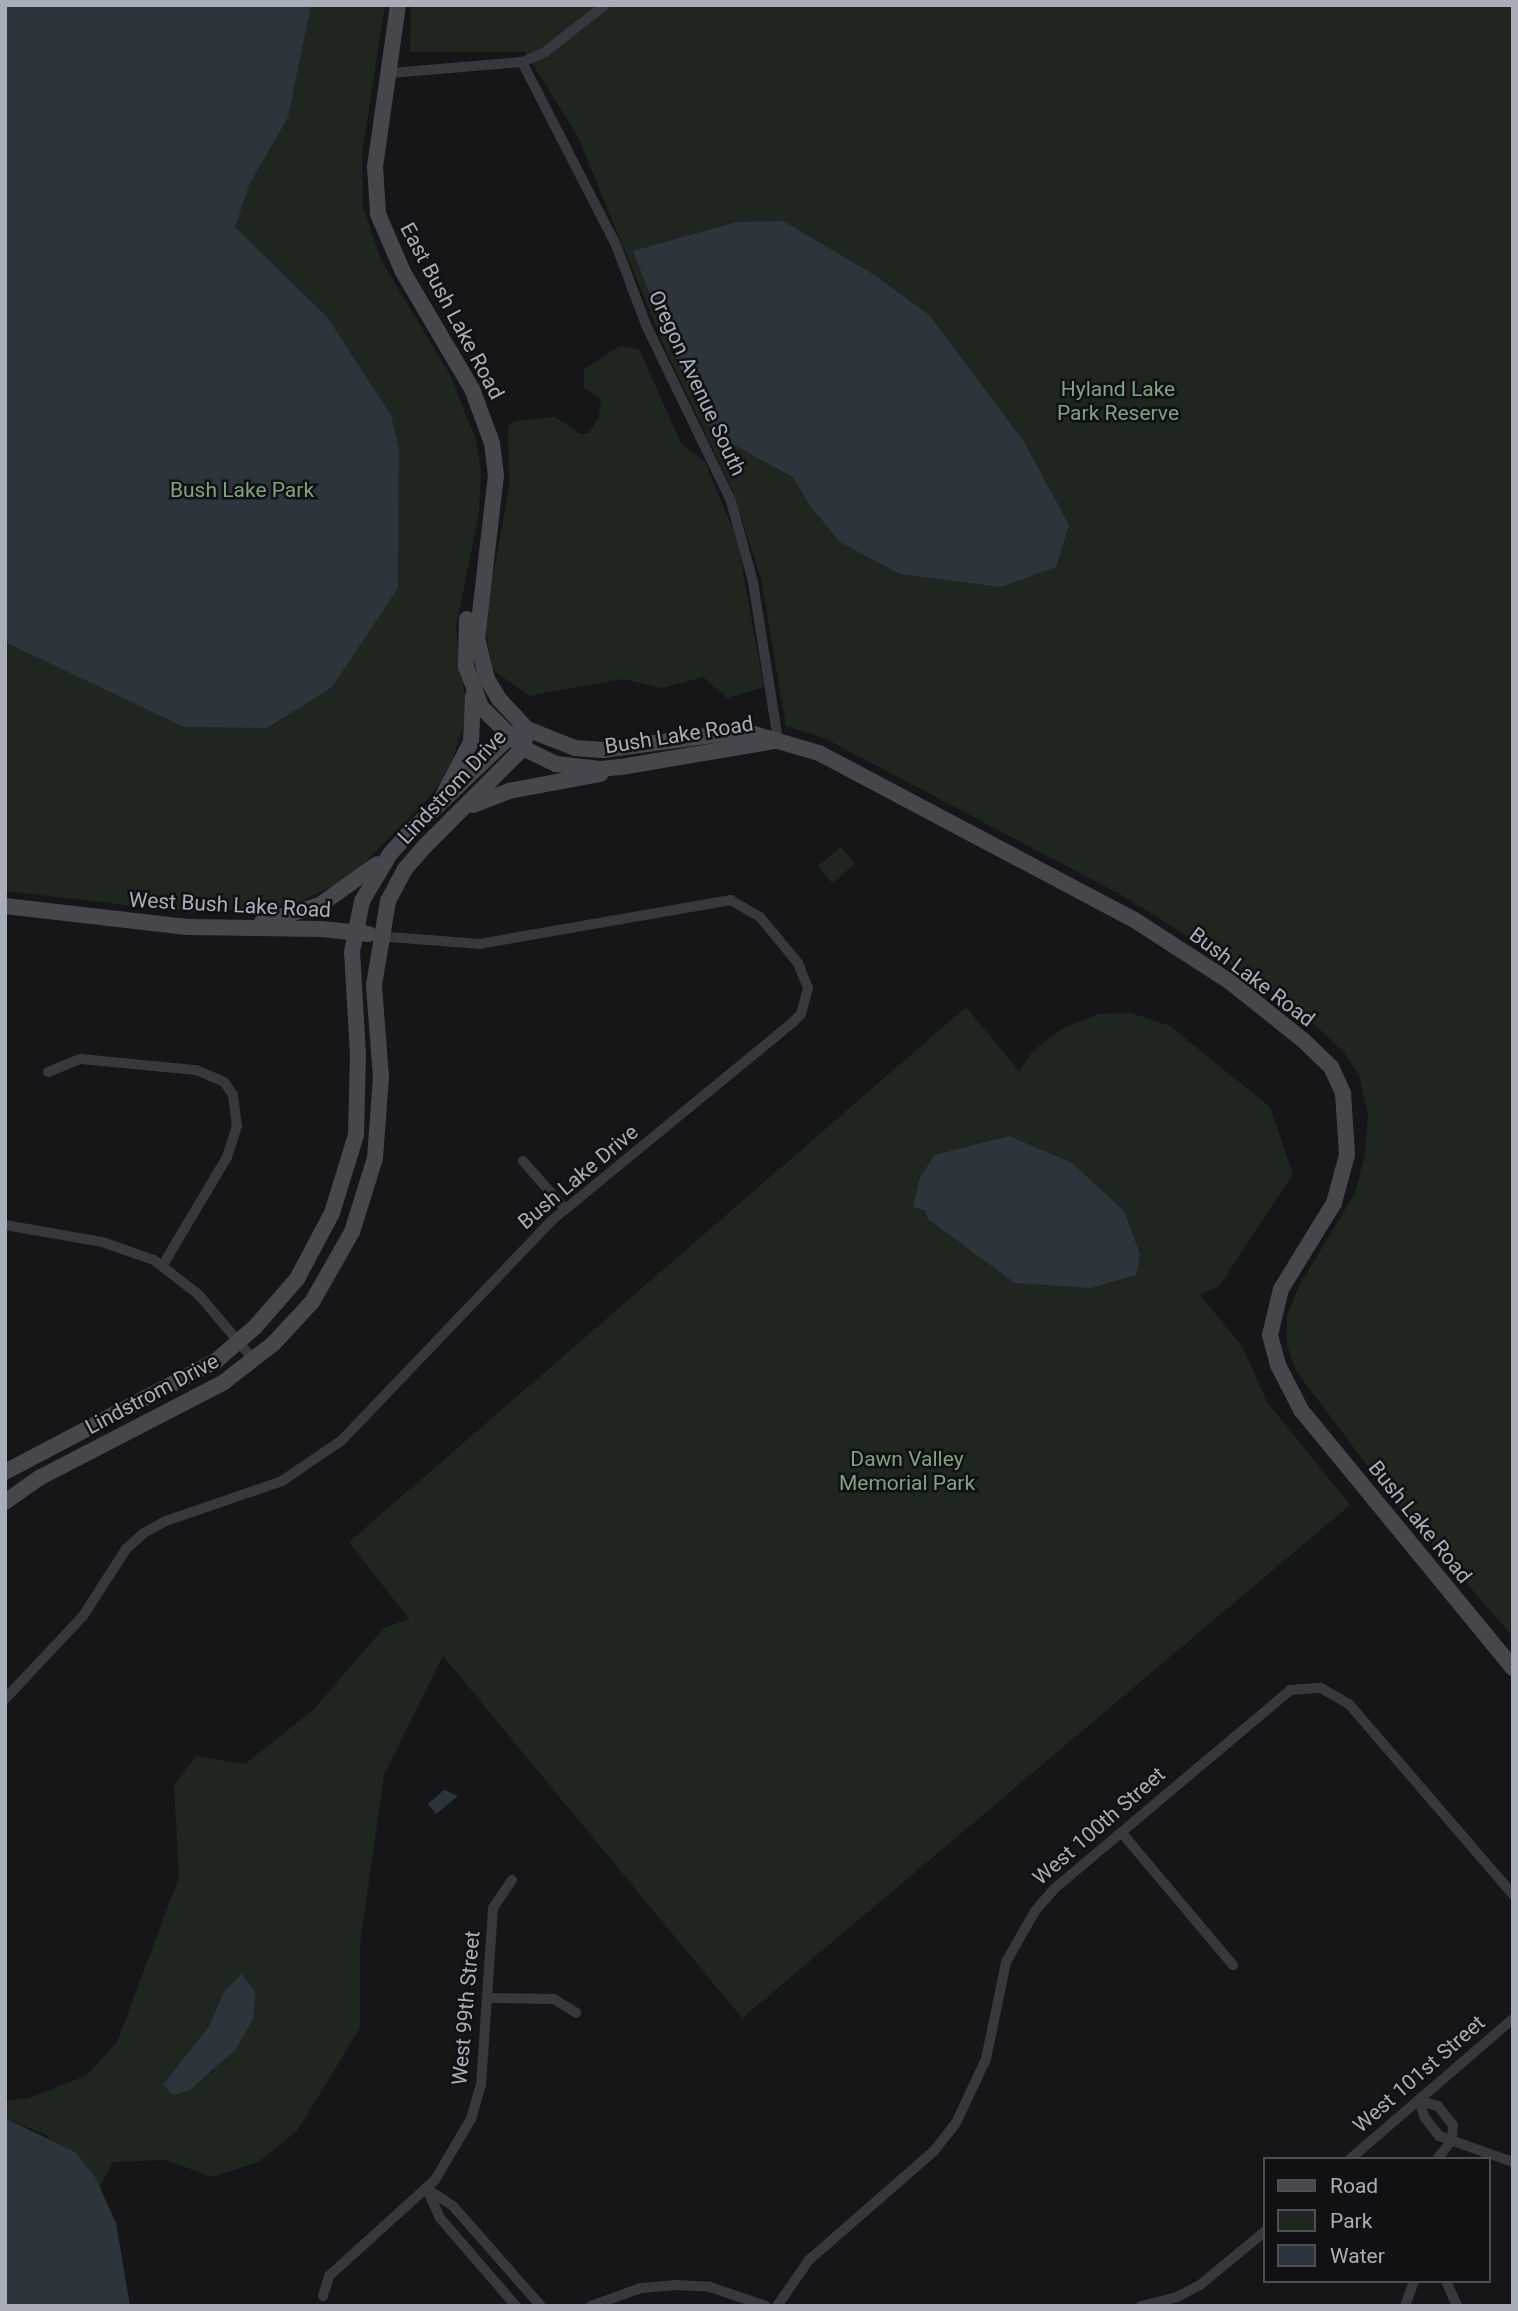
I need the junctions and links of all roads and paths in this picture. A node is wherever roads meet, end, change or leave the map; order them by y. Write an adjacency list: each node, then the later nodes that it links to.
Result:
1 (398, 5): 4 (street, East Bush Lake Road)
2 (605, 5): 3 (street)
3 (522, 62): 4 (street); 9 (street, Oregon Avenue South)
4 (391, 73): 5 (street, East Bush Lake Road)
5 (485, 552): 6 (street, East Bush Lake Road); 7 (street, East Bush Lake Road)
6 (472, 687): 8 (street, East Bush Lake Road); 12 (street)
7 (527, 729): 8 (street, Lindstrom Drive); 9 (street, Bush Lake Road); 10 (street, Lindstrom Drive)
8 (510, 736): 10 (street, Bush Lake Road); 12 (street, Lindstrom Drive)
9 (778, 740): 11 (street, Bush Lake Road); 27 (street, Bush Lake Road)
10 (523, 748): 11 (street, Bush Lake Road); 13 (street, Lindstrom Drive)
11 (626, 766): 13 (street)
12 (442, 799): 14 (street, Lindstrom Drive)
13 (450, 820): 17 (street, Lindstrom Drive)
14 (390, 854): 16 (street); 17 (street, Lindstrom Drive)
15 (5, 905): 16 (street, West Bush Lake Road)
16 (246, 927): 17 (street, West Bush Lake Road)
17 (368, 935): 20 (street, Bush Lake Drive); 23 (street, Lindstrom Drive); 24 (street, Lindstrom Drive)
18 (48, 1072): 22 (street)
19 (523, 1161): 20 (street)
20 (565, 1209): 28 (street, Bush Lake Drive)
21 (5, 1225): 22 (street)
22 (163, 1265): 23 (street)
23 (240, 1342): 24 (street); 25 (street, Lindstrom Drive)
24 (253, 1359): 26 (street, Lindstrom Drive)
25 (5, 1472)
26 (5, 1502)
27 (1513, 1668)
28 (5, 1699)
29 (1121, 1832): 31 (street, West 100th Street); 32 (street); 50 (street, West 100th Street)
30 (512, 1880): 33 (street, West 99th Street)
31 (1513, 1895)
32 (1233, 1965)
33 (489, 1998): 34 (street); 41 (street, West 99th Street)
34 (576, 2013)
35 (1513, 2019): 36 (street, West 101st Street)
36 (1419, 2100): 37 (street); 37 (street); 38 (street, West 101st Street)
37 (1452, 2140): 39 (street); 40 (street)
38 (1352, 2157)
39 (1439, 2157)
40 (1513, 2162)
41 (427, 2189): 45 (street, West 99th Street); 46 (street); 47 (street)
42 (1262, 2234): 51 (street)
43 (1413, 2283): 52 (street)
44 (1447, 2283): 53 (street)
45 (323, 2296)
46 (516, 2306)
47 (541, 2306)
48 (591, 2306): 49 (street)
49 (766, 2306)
50 (777, 2306)
51 (1141, 2306)
52 (1405, 2306)
53 (1457, 2306)

